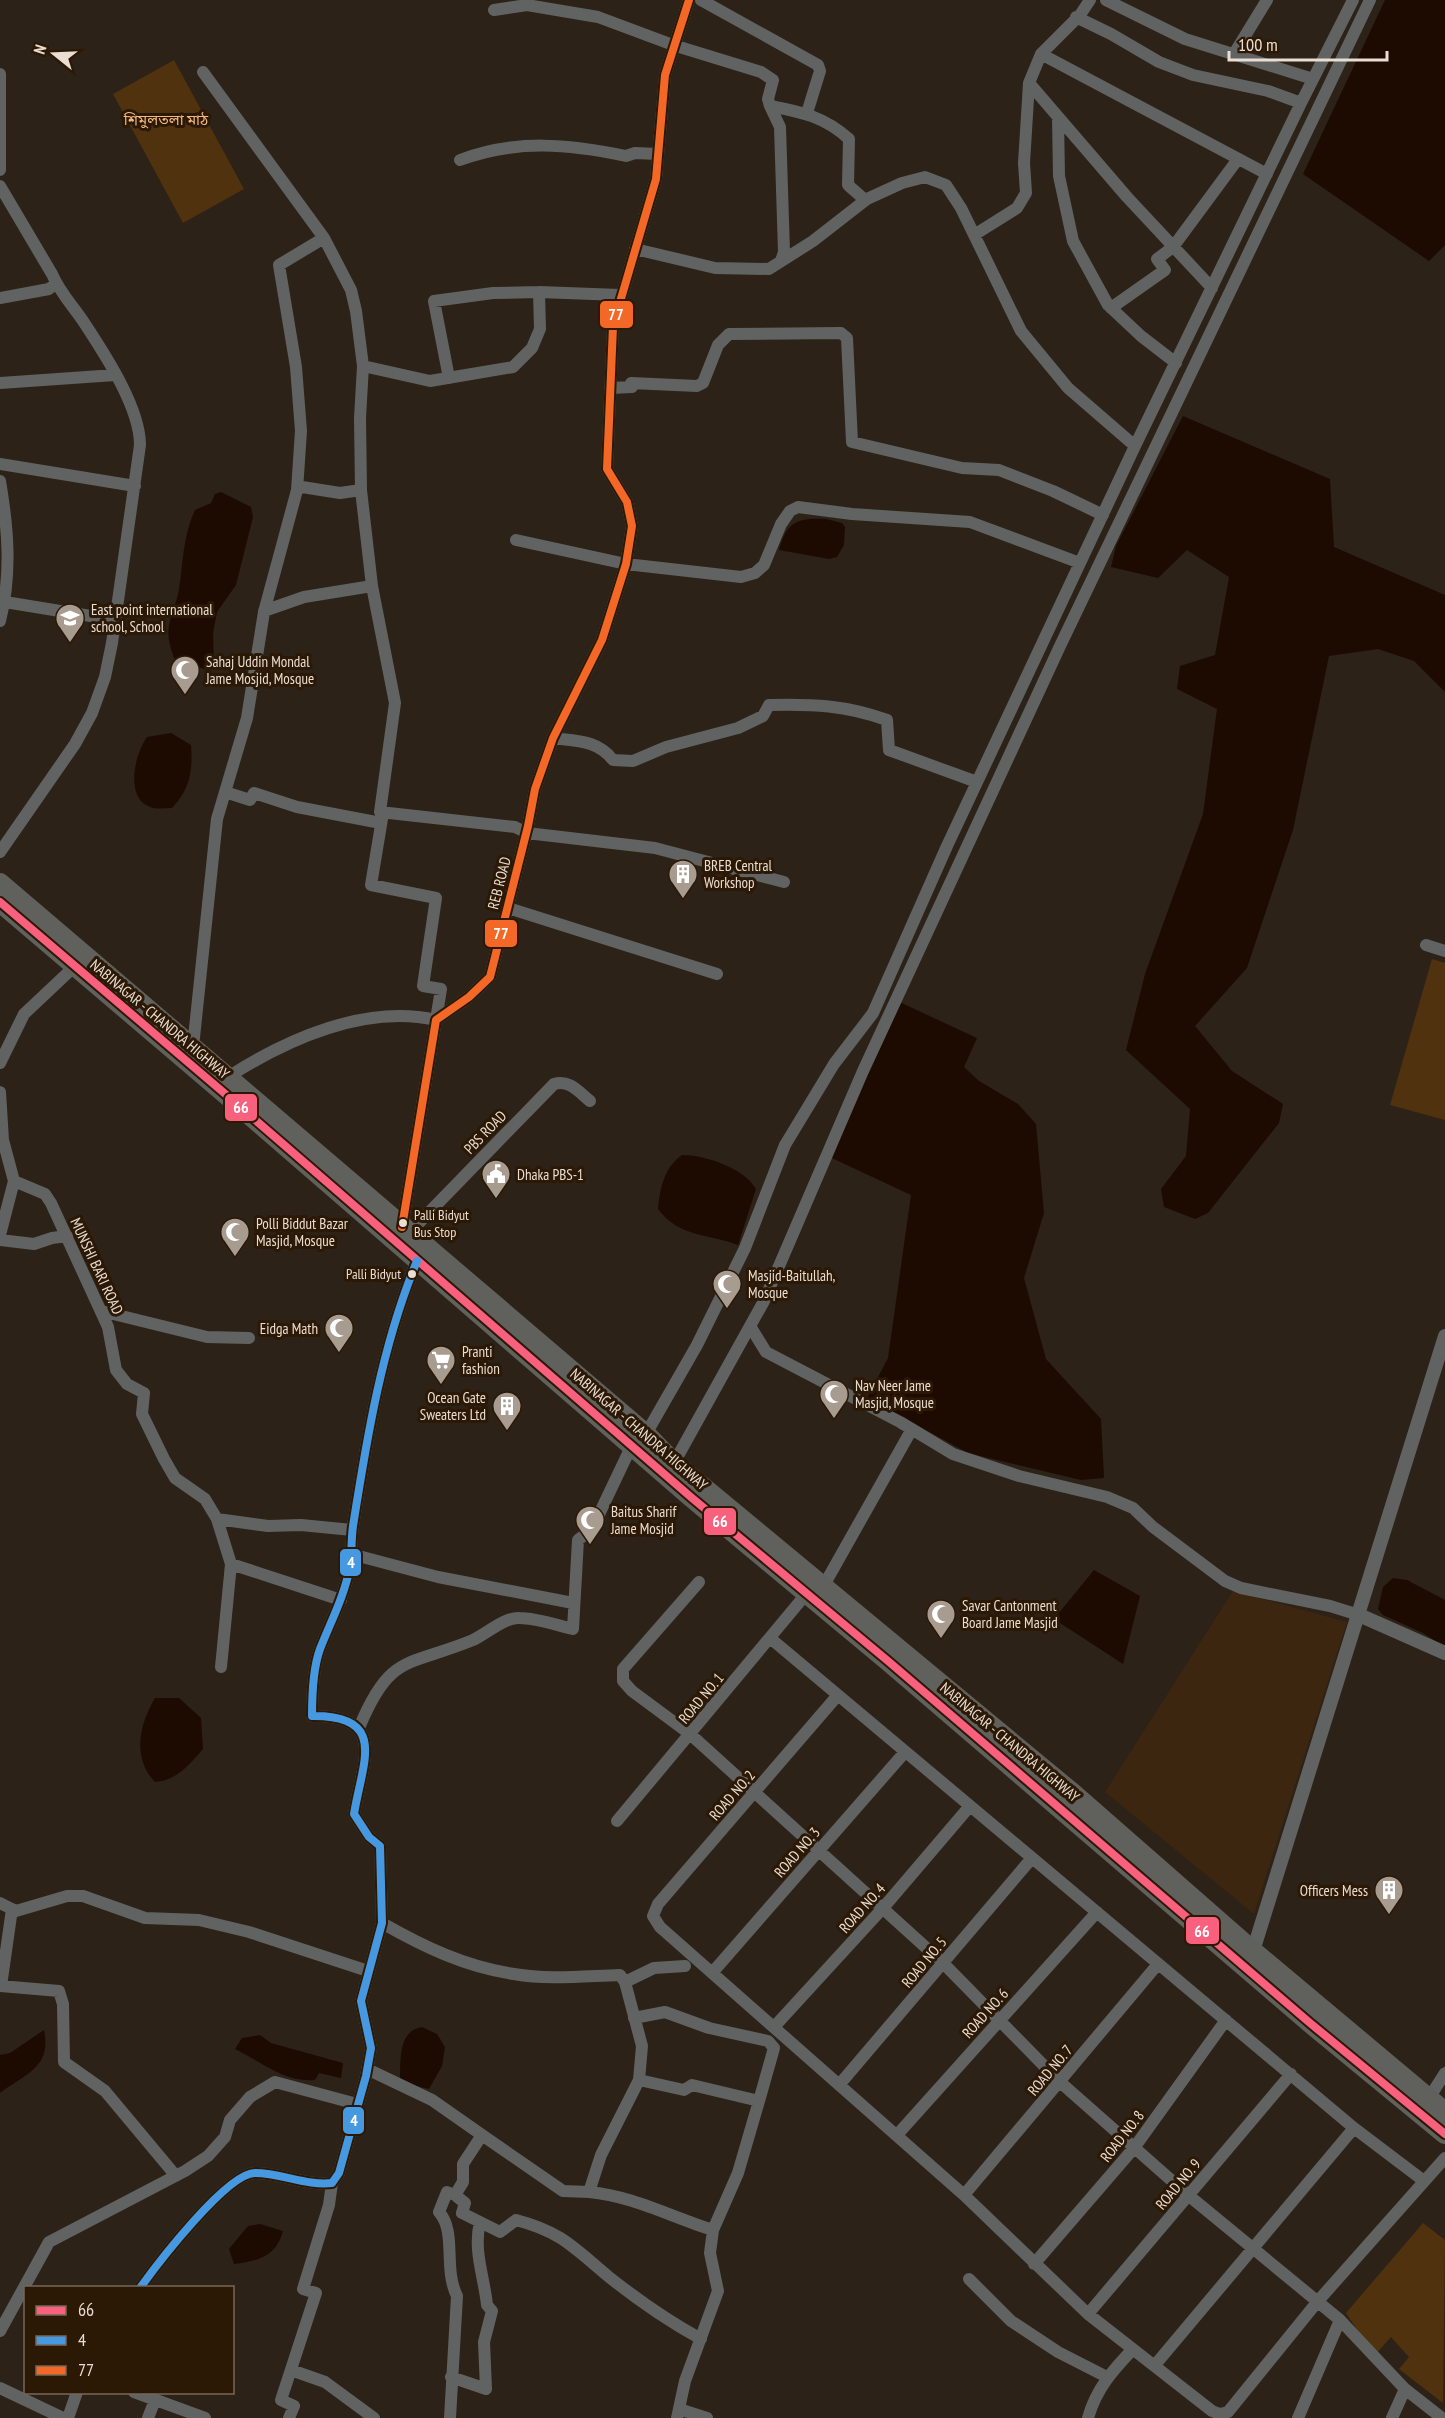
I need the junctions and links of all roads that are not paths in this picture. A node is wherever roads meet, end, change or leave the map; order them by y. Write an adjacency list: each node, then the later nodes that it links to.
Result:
1 (688, 0): 10 (street, REB ROAD)
2 (701, 0): 19 (street)
3 (1090, 0): 9 (street)
4 (1106, 0): 12 (street)
5 (1267, 0): 12 (street)
6 (1353, 0): 15 (street)
7 (1370, 0): 87 (street)
8 (494, 10): 10 (street)
9 (1076, 17): 11 (street); 17 (street)
10 (673, 45): 18 (street); 21 (street, REB ROAD)
11 (1041, 54): 16 (street); 22 (street)
12 (1234, 54): 15 (street)
13 (203, 72): 29 (street)
14 (0, 74): 24 (street)
15 (1313, 79): 17 (street)
16 (1029, 83): 20 (street); 28 (street)
17 (1301, 103): 25 (street)
18 (771, 106): 19 (street); 32 (street)
19 (807, 113): 27 (street)
20 (1058, 118): 30 (street); 38 (street)
21 (658, 154): 23 (street); 31 (street, REB ROAD)
22 (1238, 159): 25 (street); 30 (street)
23 (460, 160)
24 (0, 170)
25 (1267, 174): 34 (street)
26 (0, 186): 33 (street)
27 (865, 200): 28 (street); 32 (street)
28 (974, 235): 45 (street)
29 (324, 238): 40 (street); 49 (street)
30 (1173, 247): 34 (street); 38 (street)
31 (635, 249): 32 (street); 36 (street, REB ROAD)
32 (781, 261)
33 (55, 284): 37 (street); 41 (street)
34 (1212, 288): 39 (street)
35 (539, 291): 36 (street); 42 (street); 42 (street)
36 (620, 295): 44 (street, REB ROAD)
37 (0, 298)
38 (1111, 308): 39 (street)
39 (1176, 363): 45 (street)
40 (363, 366): 42 (street); 50 (street)
41 (115, 375): 43 (street); 48 (street)
42 (449, 378)
43 (0, 383)
44 (610, 388): 51 (street); 54 (street, REB ROAD)
45 (1135, 446): 51 (street)
46 (0, 464): 48 (street)
47 (0, 481): 56 (street)
48 (135, 486): 58 (street)
49 (297, 490): 50 (street); 57 (street)
50 (362, 490): 55 (street)
51 (1102, 516): 53 (street)
52 (516, 540): 54 (street)
53 (1080, 563): 54 (street); 61 (street)
54 (626, 564): 60 (street, REB ROAD)
55 (372, 586): 57 (street); 63 (street)
56 (5, 602): 58 (street); 59 (street)
57 (264, 610): 62 (street)
58 (115, 620): 65 (street)
59 (0, 621)
60 (553, 738): 61 (street); 64 (street, REB ROAD)
61 (977, 782): 91 (street)
62 (225, 792): 63 (street); 75 (street)
63 (382, 818): 64 (street); 74 (street)
64 (527, 832): 66 (street); 69 (street, REB ROAD)
65 (0, 852)
66 (784, 882)
67 (0, 883): 75 (highway, NABINAGAR - CHANDRA HIGHWAY)
68 (0, 902): 72 (highway, NABINAGAR - CHANDRA HIGHWAY)
69 (508, 908): 73 (street); 74 (street, REB ROAD)
70 (1426, 945): 71 (street)
71 (1445, 951)
72 (75, 966): 76 (street); 85 (highway, NABINAGAR - CHANDRA HIGHWAY)
73 (717, 974)
74 (436, 1020): 77 (street); 81 (street)
75 (193, 1047): 77 (highway, NABINAGAR - CHANDRA HIGHWAY)
76 (0, 1063)
77 (228, 1077): 81 (highway, NABINAGAR - CHANDRA HIGHWAY)
78 (0, 1092): 80 (street)
79 (590, 1101): 81 (street, PBS ROAD)
80 (14, 1181): 82 (street); 83 (street, MUNSHI BARI ROAD)
81 (405, 1230): 91 (highway, NABINAGAR - CHANDRA HIGHWAY)
82 (0, 1235)
83 (67, 1236): 84 (street); 86 (street, MUNSHI BARI ROAD)
84 (0, 1240)
85 (417, 1261): 91 (highway, NABINAGAR - CHANDRA HIGHWAY); 94 (street)
86 (101, 1311): 89 (street); 93 (street, MUNSHI BARI ROAD)
87 (750, 1326): 90 (street); 92 (street)
88 (1445, 1336): 101 (street)
89 (249, 1338)
90 (912, 1429): 98 (street, ROAD NO. 1); 101 (street)
91 (639, 1439): 92 (highway, NABINAGAR - CHANDRA HIGHWAY); 98 (highway, NABINAGAR - CHANDRA HIGHWAY); 100 (street)
92 (674, 1463): 98 (highway, NABINAGAR - CHANDRA HIGHWAY)
93 (217, 1518): 94 (street); 96 (street)
94 (352, 1530): 95 (street)
95 (351, 1554): 99 (street); 100 (street)
96 (231, 1564): 99 (street); 104 (street)
97 (699, 1582): 107 (street)
98 (815, 1590): 102 (street, ROAD NO. 1); 118 (highway, NABINAGAR - CHANDRA HIGHWAY); 142 (highway, NABINAGAR - CHANDRA HIGHWAY)
99 (341, 1600): 106 (street)
100 (573, 1603): 106 (street)
101 (1359, 1615): 103 (street); 118 (street)
102 (770, 1638): 105 (street); 107 (street, ROAD NO. 1)
103 (1445, 1653)
104 (221, 1667)
105 (838, 1695): 108 (street); 109 (street, ROAD NO. 2)
106 (359, 1728): 117 (street)
107 (690, 1734): 109 (street); 111 (street, ROAD NO. 1)
108 (905, 1752): 110 (street); 112 (street, ROAD NO. 3)
109 (754, 1792): 112 (street); 123 (street, ROAD NO. 2)
110 (970, 1806): 113 (street); 115 (street, ROAD NO. 4)
111 (617, 1821)
112 (819, 1850): 115 (street); 123 (street, ROAD NO. 3)
113 (1032, 1858): 116 (street); 119 (street, ROAD NO. 5)
114 (6, 1906): 122 (street); 125 (street)
115 (882, 1908): 119 (street); 129 (street, ROAD NO. 4)
116 (1097, 1912): 120 (street); 127 (street, ROAD NO. 6)
117 (382, 1923): 122 (street); 124 (street)
118 (1253, 1951): 136 (highway, NABINAGAR - CHANDRA HIGHWAY)
119 (943, 1963): 127 (street); 135 (street, ROAD NO. 5)
120 (1158, 1964): 128 (street); 134 (street, ROAD NO. 7)
121 (685, 1966): 124 (street)
122 (368, 1971): 130 (street)
123 (712, 1973): 129 (street)
124 (625, 1982): 126 (street)
125 (1, 1986): 146 (street)
126 (634, 2018): 133 (street); 137 (street)
127 (999, 2019): 134 (street); 141 (street, ROAD NO. 6)
128 (1226, 2020): 132 (street); 144 (street, ROAD NO. 8)
129 (774, 2027): 135 (street)
130 (367, 2069): 138 (street); 143 (street)
131 (1445, 2073): 136 (street)
132 (1291, 2074): 140 (street); 152 (street, ROAD NO. 9)
133 (639, 2079): 137 (street); 149 (street)
134 (1060, 2082): 144 (street); 151 (street, ROAD NO. 7)
135 (839, 2085): 141 (street)
136 (1430, 2098): 139 (highway, NABINAGAR - CHANDRA HIGHWAY)
137 (759, 2101): 154 (street)
138 (357, 2104): 146 (street); 148 (street)
139 (1445, 2112)
140 (1354, 2128): 147 (street); 155 (street)
141 (897, 2134): 151 (street)
142 (1445, 2134)
143 (483, 2135): 149 (street); 150 (street)
144 (1134, 2148): 152 (street); 156 (street, ROAD NO. 8)
145 (1445, 2158): 147 (street)
146 (177, 2176): 158 (street)
147 (1424, 2181): 161 (street)
148 (332, 2183): 159 (street); 168 (street)
149 (589, 2192): 154 (street)
150 (455, 2195): 153 (street); 169 (street)
151 (964, 2195): 156 (street)
152 (1188, 2195): 155 (street); 162 (street, ROAD NO. 9)
153 (480, 2222): 165 (street); 169 (street)
154 (713, 2230): 165 (street)
155 (1252, 2247): 161 (street); 167 (street)
156 (1034, 2264): 162 (street)
157 (969, 2279): 170 (street)
158 (25, 2286)
159 (142, 2286)
160 (24, 2287): 164 (street)
161 (1318, 2301): 163 (street); 167 (street)
162 (1088, 2314): 166 (street)
163 (1340, 2320): 172 (street); 186 (street)
164 (0, 2331)
165 (701, 2339): 176 (street)
166 (1133, 2349): 167 (street); 170 (street)
167 (1155, 2365)
168 (291, 2370): 181 (street); 182 (street)
169 (451, 2377): 183 (street)
170 (1107, 2378): 185 (street)
171 (0, 2388): 177 (street)
172 (1406, 2389): 187 (street); 188 (street)
173 (76, 2394): 178 (street)
174 (139, 2394): 175 (street)
175 (155, 2400): 179 (street); 180 (street)
176 (678, 2413): 184 (street)
177 (63, 2418)
178 (68, 2418)
179 (148, 2418)
180 (203, 2418)
181 (289, 2418)
182 (374, 2418)
183 (450, 2418)
184 (706, 2418)
185 (1088, 2418)
186 (1298, 2418)
187 (1392, 2418)
188 (1442, 2418)

